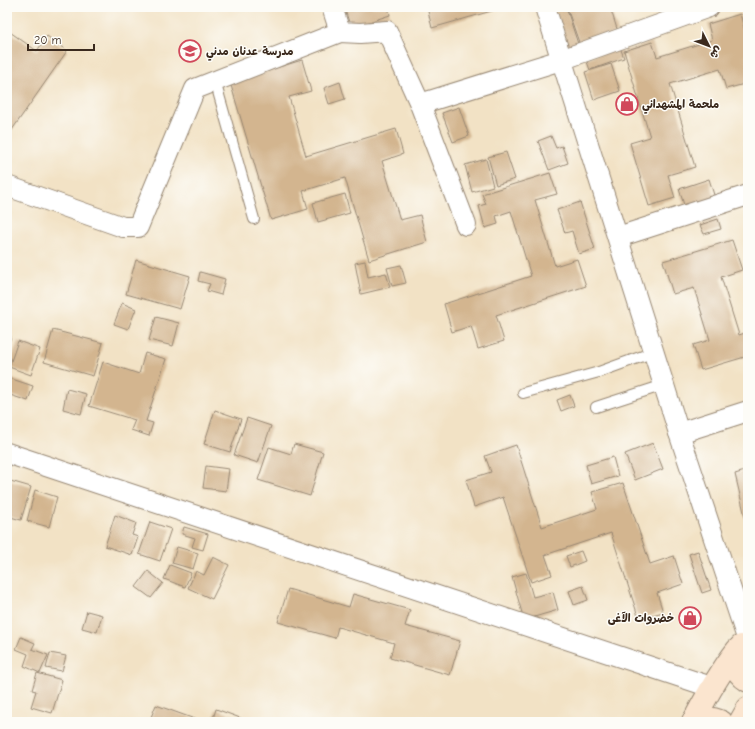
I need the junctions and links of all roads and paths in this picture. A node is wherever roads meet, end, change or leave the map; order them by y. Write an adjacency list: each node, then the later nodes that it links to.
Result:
1 (332, 7): 4 (street)
2 (545, 7): 5 (street)
3 (709, 7): 5 (street)
4 (340, 32): 6 (street); 7 (street)
5 (561, 60): 7 (street); 12 (street)
6 (215, 81): 8 (street); 10 (lane)
7 (420, 104): 11 (street)
8 (7, 186)
9 (748, 194): 12 (street)
10 (254, 219)
11 (466, 225)
12 (618, 237): 13 (street)
13 (654, 352): 14 (street); 15 (lane)
14 (664, 385): 16 (lane); 18 (street)
15 (523, 393)
16 (596, 407)
17 (748, 411): 18 (street)
18 (679, 433): 20 (street)
19 (7, 453): 22 (street)
20 (744, 644): 21 (main road); 22 (main road)
21 (748, 681)
22 (711, 687): 24 (main road)
23 (748, 708): 26 (main road)
24 (693, 722): 25 (main road)
25 (722, 722)
26 (740, 722)

